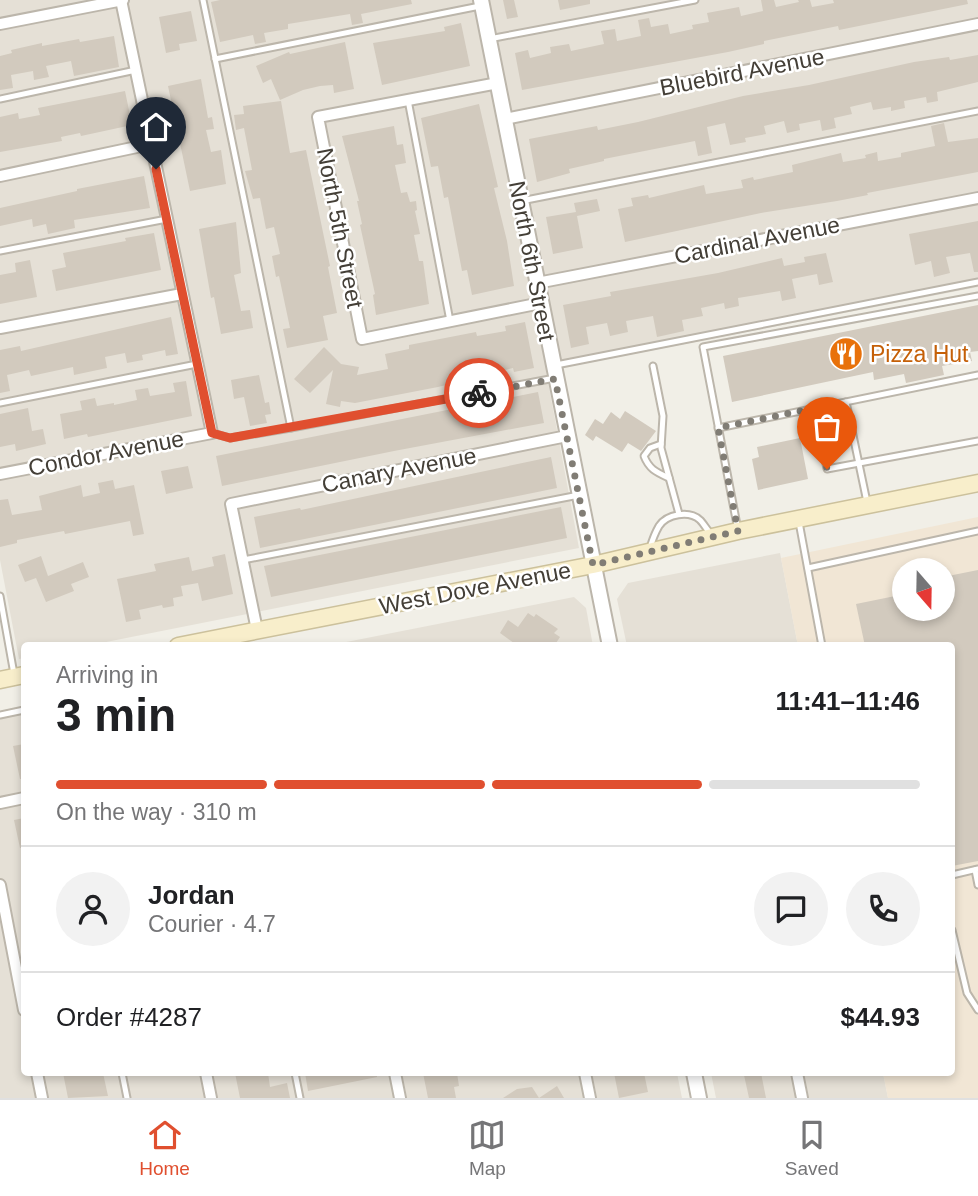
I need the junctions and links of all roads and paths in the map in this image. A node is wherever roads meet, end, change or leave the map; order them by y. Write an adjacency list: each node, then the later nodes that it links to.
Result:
1 (122, 0): 5 (street); 9 (street)
2 (203, 0): 8 (lane)
3 (695, 0): 7 (lane)
4 (482, 3): 7 (street, North 6th Street); 8 (lane)
5 (0, 24)
6 (978, 24): 14 (street, Bluebird Avenue)
7 (489, 39): 10 (street, North 6th Street)
8 (215, 59): 35 (lane)
9 (135, 71): 11 (lane); 15 (street)
10 (498, 83): 12 (street); 14 (street, North 6th Street)
11 (0, 99)
12 (408, 100): 26 (lane); 26 (street, North 5th Street)
13 (978, 111): 18 (lane)
14 (505, 119): 18 (street, North 6th Street)
15 (151, 144): 16 (street); 19 (street)
16 (0, 176)
17 (978, 198): 22 (street, Cardinal Avenue)
18 (521, 201): 22 (street, North 6th Street)
19 (167, 219): 20 (lane); 23 (street)
20 (0, 251)
21 (978, 282): 30 (lane)
22 (537, 283): 25 (street, North 6th Street)
23 (182, 294): 27 (street); 28 (street)
24 (978, 296): 36 (lane)
25 (541, 303): 26 (street); 30 (street, North 6th Street)
26 (450, 321)
27 (0, 328)
28 (197, 364): 33 (lane); 37 (street)
29 (653, 366): 40 (lane)
30 (554, 372): 35 (lane); 38 (street, North 6th Street)
31 (978, 376): 32 (lane)
32 (846, 402): 34 (lane); 41 (lane)
33 (0, 403)
34 (815, 408): 36 (lane); 41 (lane)
35 (291, 428): 37 (lane)
36 (718, 428): 49 (lane)
37 (212, 433): 42 (street, Condor Avenue)
38 (567, 436): 45 (street, North 6th Street); 53 (street, Canary Avenue)
39 (978, 440): 41 (lane)
40 (662, 444): 43 (lane); 43 (lane)
41 (859, 464): 46 (lane)
42 (0, 474)
43 (669, 478): 47 (lane)
44 (978, 483): 46 (main road, West Dove Avenue)
45 (579, 495): 53 (lane); 54 (street, North 6th Street)
46 (867, 505): 48 (main road, West Dove Avenue)
47 (679, 514): 51 (lane); 52 (lane)
48 (798, 519): 49 (main road, West Dove Avenue); 55 (lane)
49 (738, 531): 51 (main road, West Dove Avenue)
50 (978, 531): 55 (lane)
51 (713, 537): 52 (main road, West Dove Avenue)
52 (648, 552): 54 (main road, West Dove Avenue)
53 (243, 561): 58 (street)
54 (593, 565): 58 (main road, West Dove Avenue); 60 (street, North 6th Street)
55 (807, 568): 61 (lane)
56 (0, 596): 57 (lane)
57 (1, 609): 62 (lane)
58 (257, 631): 59 (main road, West Dove Avenue)
59 (199, 642)
60 (609, 642)
61 (821, 642)
62 (13, 677)
63 (21, 711): 64 (lane)
64 (0, 715)
65 (21, 799): 66 (street)
66 (0, 803)
67 (977, 870): 68 (lane); 70 (lane)
68 (955, 874)
69 (0, 885): 72 (street)
70 (978, 885)
71 (955, 943): 73 (lane)
72 (21, 994)
73 (978, 1010)
74 (38, 1076): 82 (street)
75 (123, 1076): 83 (lane)
76 (207, 1076): 84 (street)
77 (296, 1076): 85 (lane)
78 (396, 1076): 86 (street)
79 (586, 1076): 87 (street)
80 (695, 1076): 88 (street)
81 (798, 1076): 89 (street)
82 (42, 1098)
83 (127, 1098)
84 (211, 1098)
85 (300, 1098)
86 (400, 1098)
87 (590, 1098)
88 (699, 1098)
89 (802, 1098)

